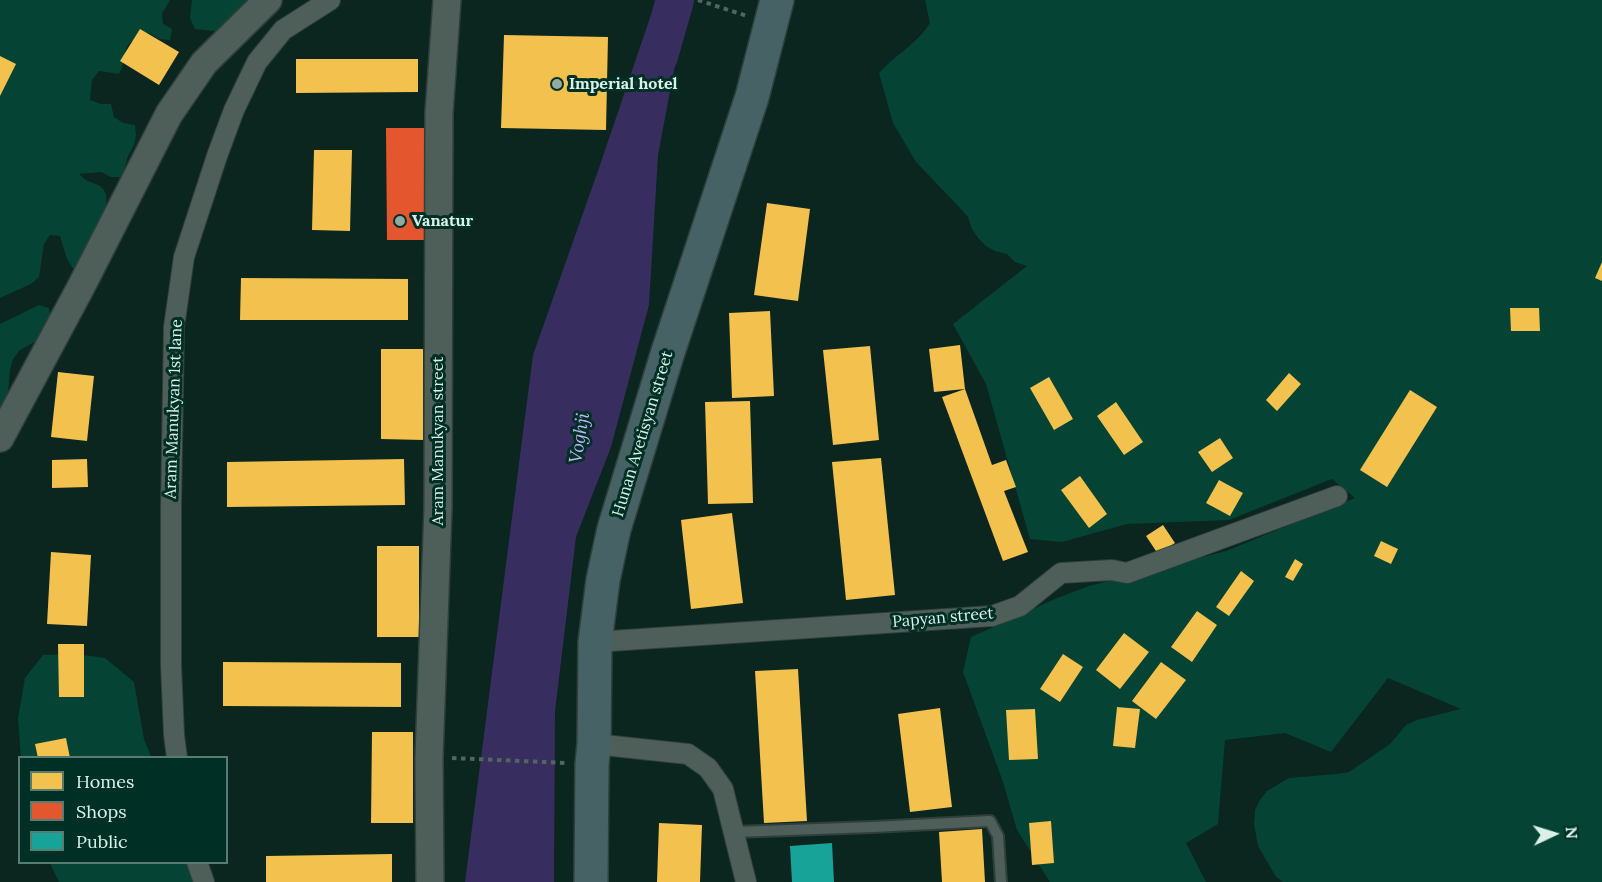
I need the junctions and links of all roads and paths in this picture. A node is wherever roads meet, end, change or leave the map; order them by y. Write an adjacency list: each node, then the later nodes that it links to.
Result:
1 (268, 0): 7 (street)
2 (330, 0): 11 (street, Aram Manukyan 1st lane)
3 (447, 0): 16 (street, Aram Manukyan street)
4 (698, 0): 6 (path)
5 (777, 0): 9 (highway, Hunan Avetisyan street)
6 (748, 16)
7 (0, 438)
8 (1337, 496): 9 (street, Papyan street)
9 (595, 642): 10 (highway, Hunan Avetisyan street)
10 (585, 754): 12 (path); 13 (street); 17 (highway, Hunan Avetisyan street)
11 (177, 756)
12 (473, 759)
13 (734, 832): 18 (street); 19 (lane)
14 (198, 864): 15 (street)
15 (204, 882)
16 (430, 882)
17 (591, 882)
18 (746, 882)
19 (1001, 882)

